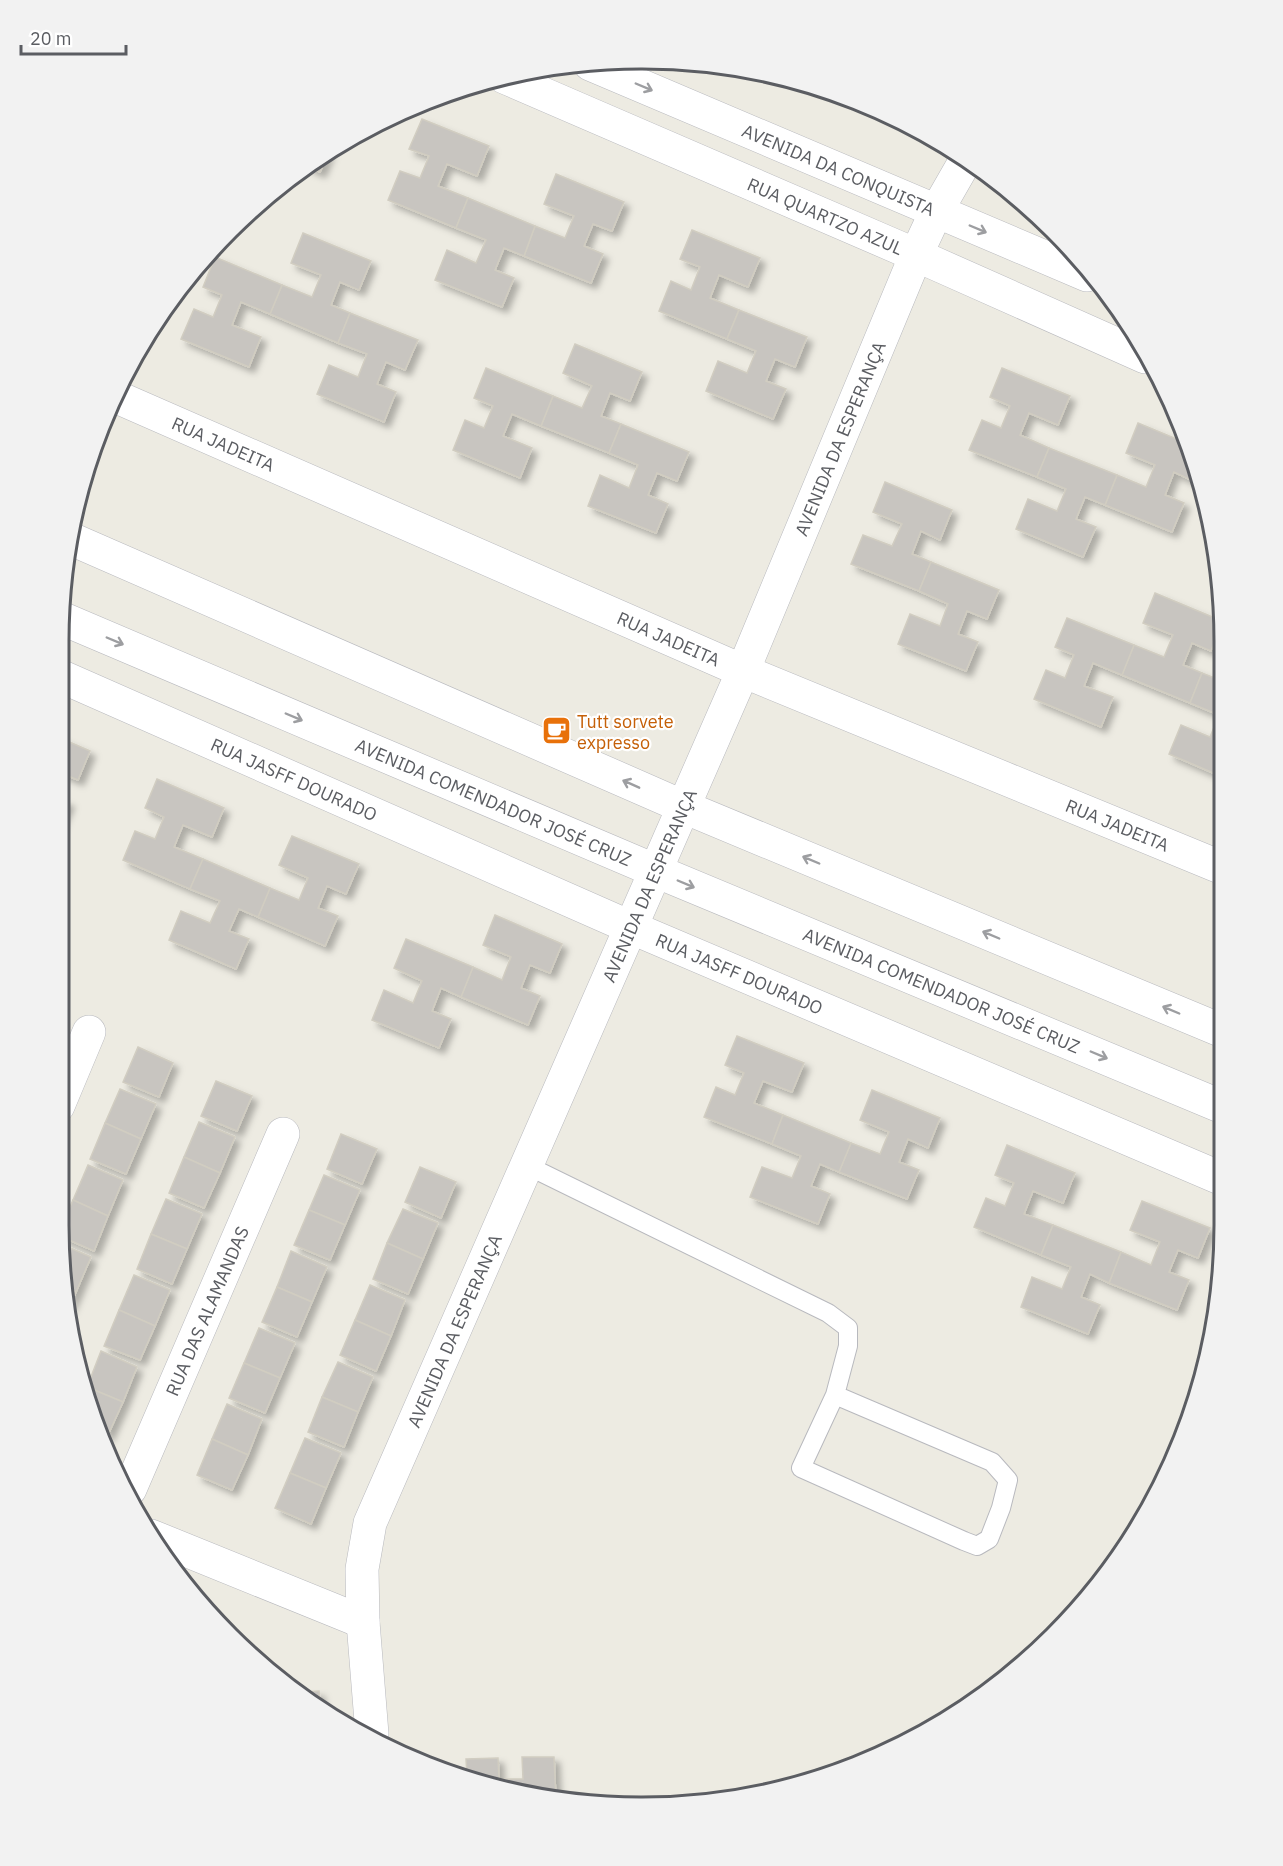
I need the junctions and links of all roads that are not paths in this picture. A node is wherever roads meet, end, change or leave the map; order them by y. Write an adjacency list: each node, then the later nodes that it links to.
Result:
1 (604, 70): 4 (street, AVENIDA DA CONQUISTA, one-way to 4)
2 (518, 83): 5 (street, RUA QUARTZO AZUL)
3 (962, 166): 4 (street, AVENIDA DA ESPERANÇA)
4 (936, 212): 5 (street, AVENIDA DA ESPERANÇA); 6 (street, AVENIDA DA CONQUISTA, one-way to 6)
5 (916, 255): 7 (street, RUA QUARTZO AZUL); 11 (street, AVENIDA DA ESPERANÇA)
6 (1078, 271)
7 (1136, 353)
8 (123, 400): 11 (street, RUA JADEITA)
9 (78, 542): 13 (street, one-way to 9)
10 (70, 622): 15 (street, AVENIDA COMENDADOR JOSÉ CRUZ, one-way to 15)
11 (743, 670): 13 (street, AVENIDA DA ESPERANÇA); 14 (street, RUA JADEITA)
12 (69, 680): 16 (street, RUA JASFF DOURADO)
13 (684, 807): 15 (street, AVENIDA DA ESPERANÇA); 17 (street, one-way to 13)
14 (1214, 865)
15 (656, 872): 16 (street, AVENIDA DA ESPERANÇA); 20 (street, AVENIDA COMENDADOR JOSÉ CRUZ, one-way to 20)
16 (630, 927): 22 (street, AVENIDA DA ESPERANÇA); 23 (street, RUA JASFF DOURADO)
17 (1214, 1028)
18 (89, 1032): 19 (street)
19 (69, 1080)
20 (1214, 1104)
21 (283, 1134): 25 (street, RUA DAS ALAMANDAS)
22 (526, 1165): 24 (lane); 27 (street, AVENIDA DA ESPERANÇA)
23 (1214, 1176)
24 (835, 1395): 24 (lane)
25 (132, 1485)
26 (164, 1541): 27 (street)
27 (363, 1622): 28 (street, AVENIDA DA ESPERANÇA)
28 (372, 1729)

